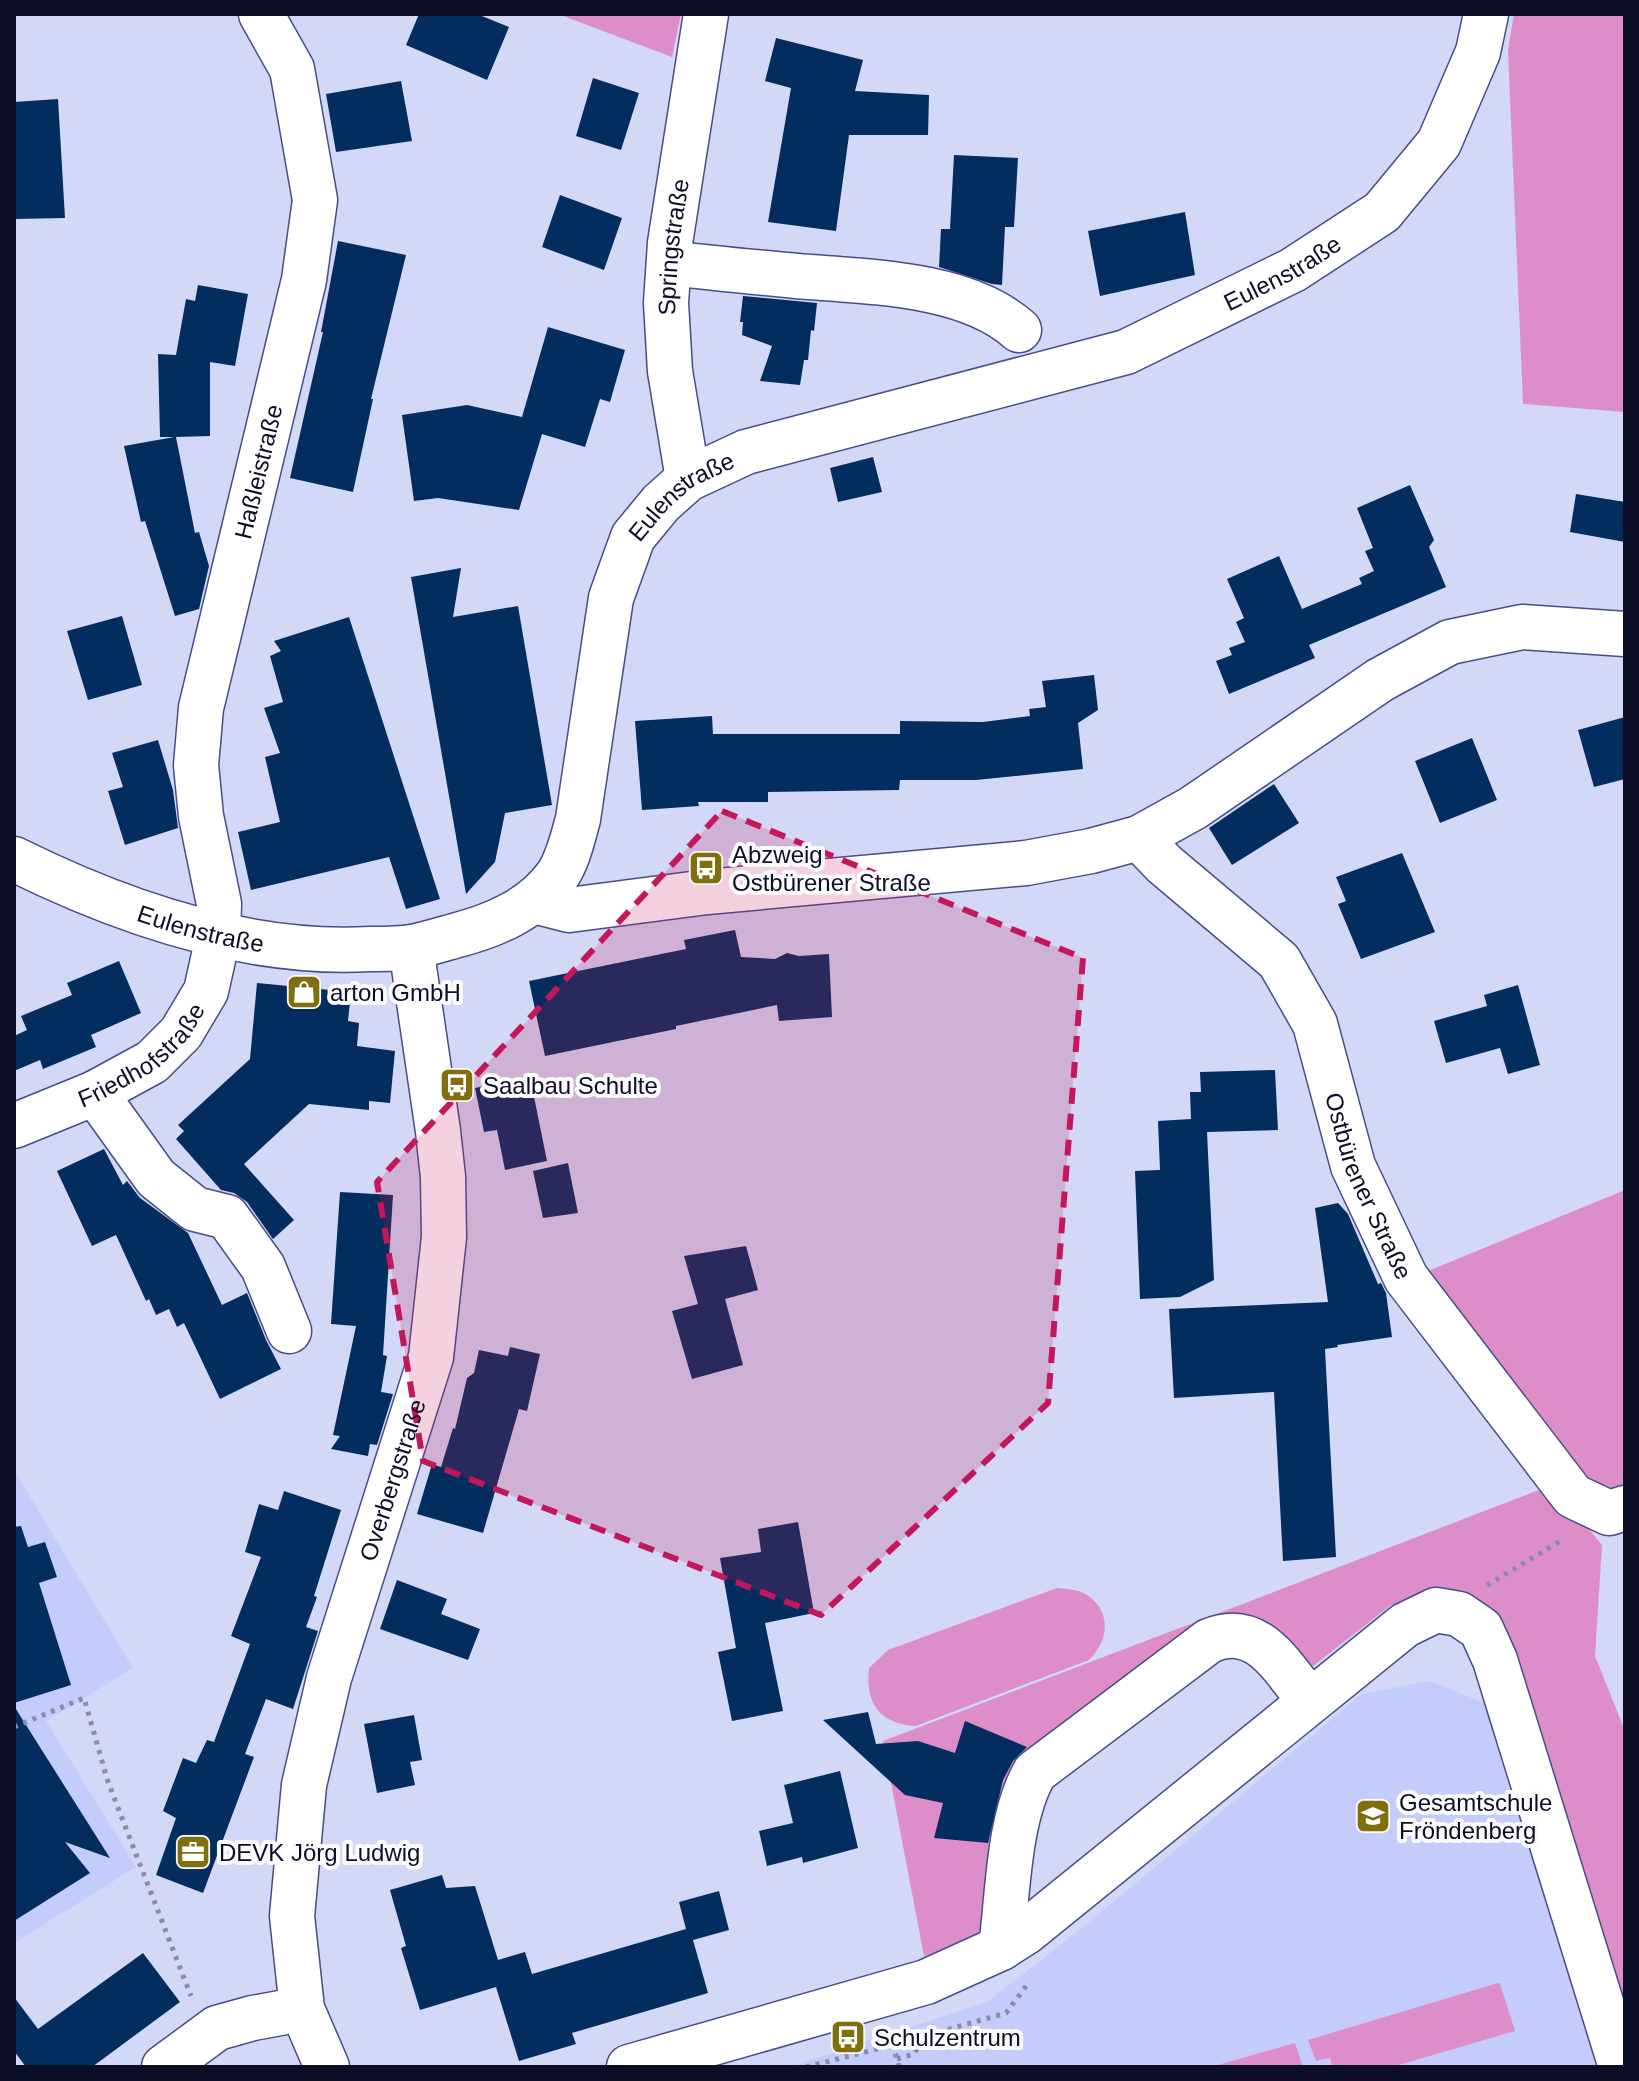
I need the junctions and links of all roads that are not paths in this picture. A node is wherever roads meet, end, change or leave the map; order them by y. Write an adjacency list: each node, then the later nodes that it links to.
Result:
1 (261, 14): 11 (street, Haßleistraße)
2 (706, 14): 4 (street, Springstraße)
3 (1486, 14): 6 (street, Eulenstraße)
4 (669, 263): 5 (street); 6 (street, Springstraße)
5 (1019, 330)
6 (688, 479): 10 (street, Eulenstraße)
7 (1625, 634): 8 (street)
8 (1139, 838): 10 (street); 16 (street, Ostbürener Straße)
9 (14, 859): 11 (street, Eulenstraße)
10 (534, 901): 12 (street, Eulenstraße)
11 (218, 937): 12 (street, Eulenstraße); 13 (street, Friedhofstraße)
12 (411, 947): 19 (street, Overbergstraße)
13 (95, 1093): 14 (street, Friedhofstraße); 15 (street)
14 (14, 1126)
15 (289, 1331)
16 (1617, 1511)
17 (1310, 1701): 18 (street); 18 (street); 23 (street)
18 (1001, 1948): 22 (street)
19 (302, 2009): 20 (street); 21 (street, Overbergstraße)
20 (164, 2067)
21 (327, 2067)
22 (629, 2067)
23 (1621, 2067)

